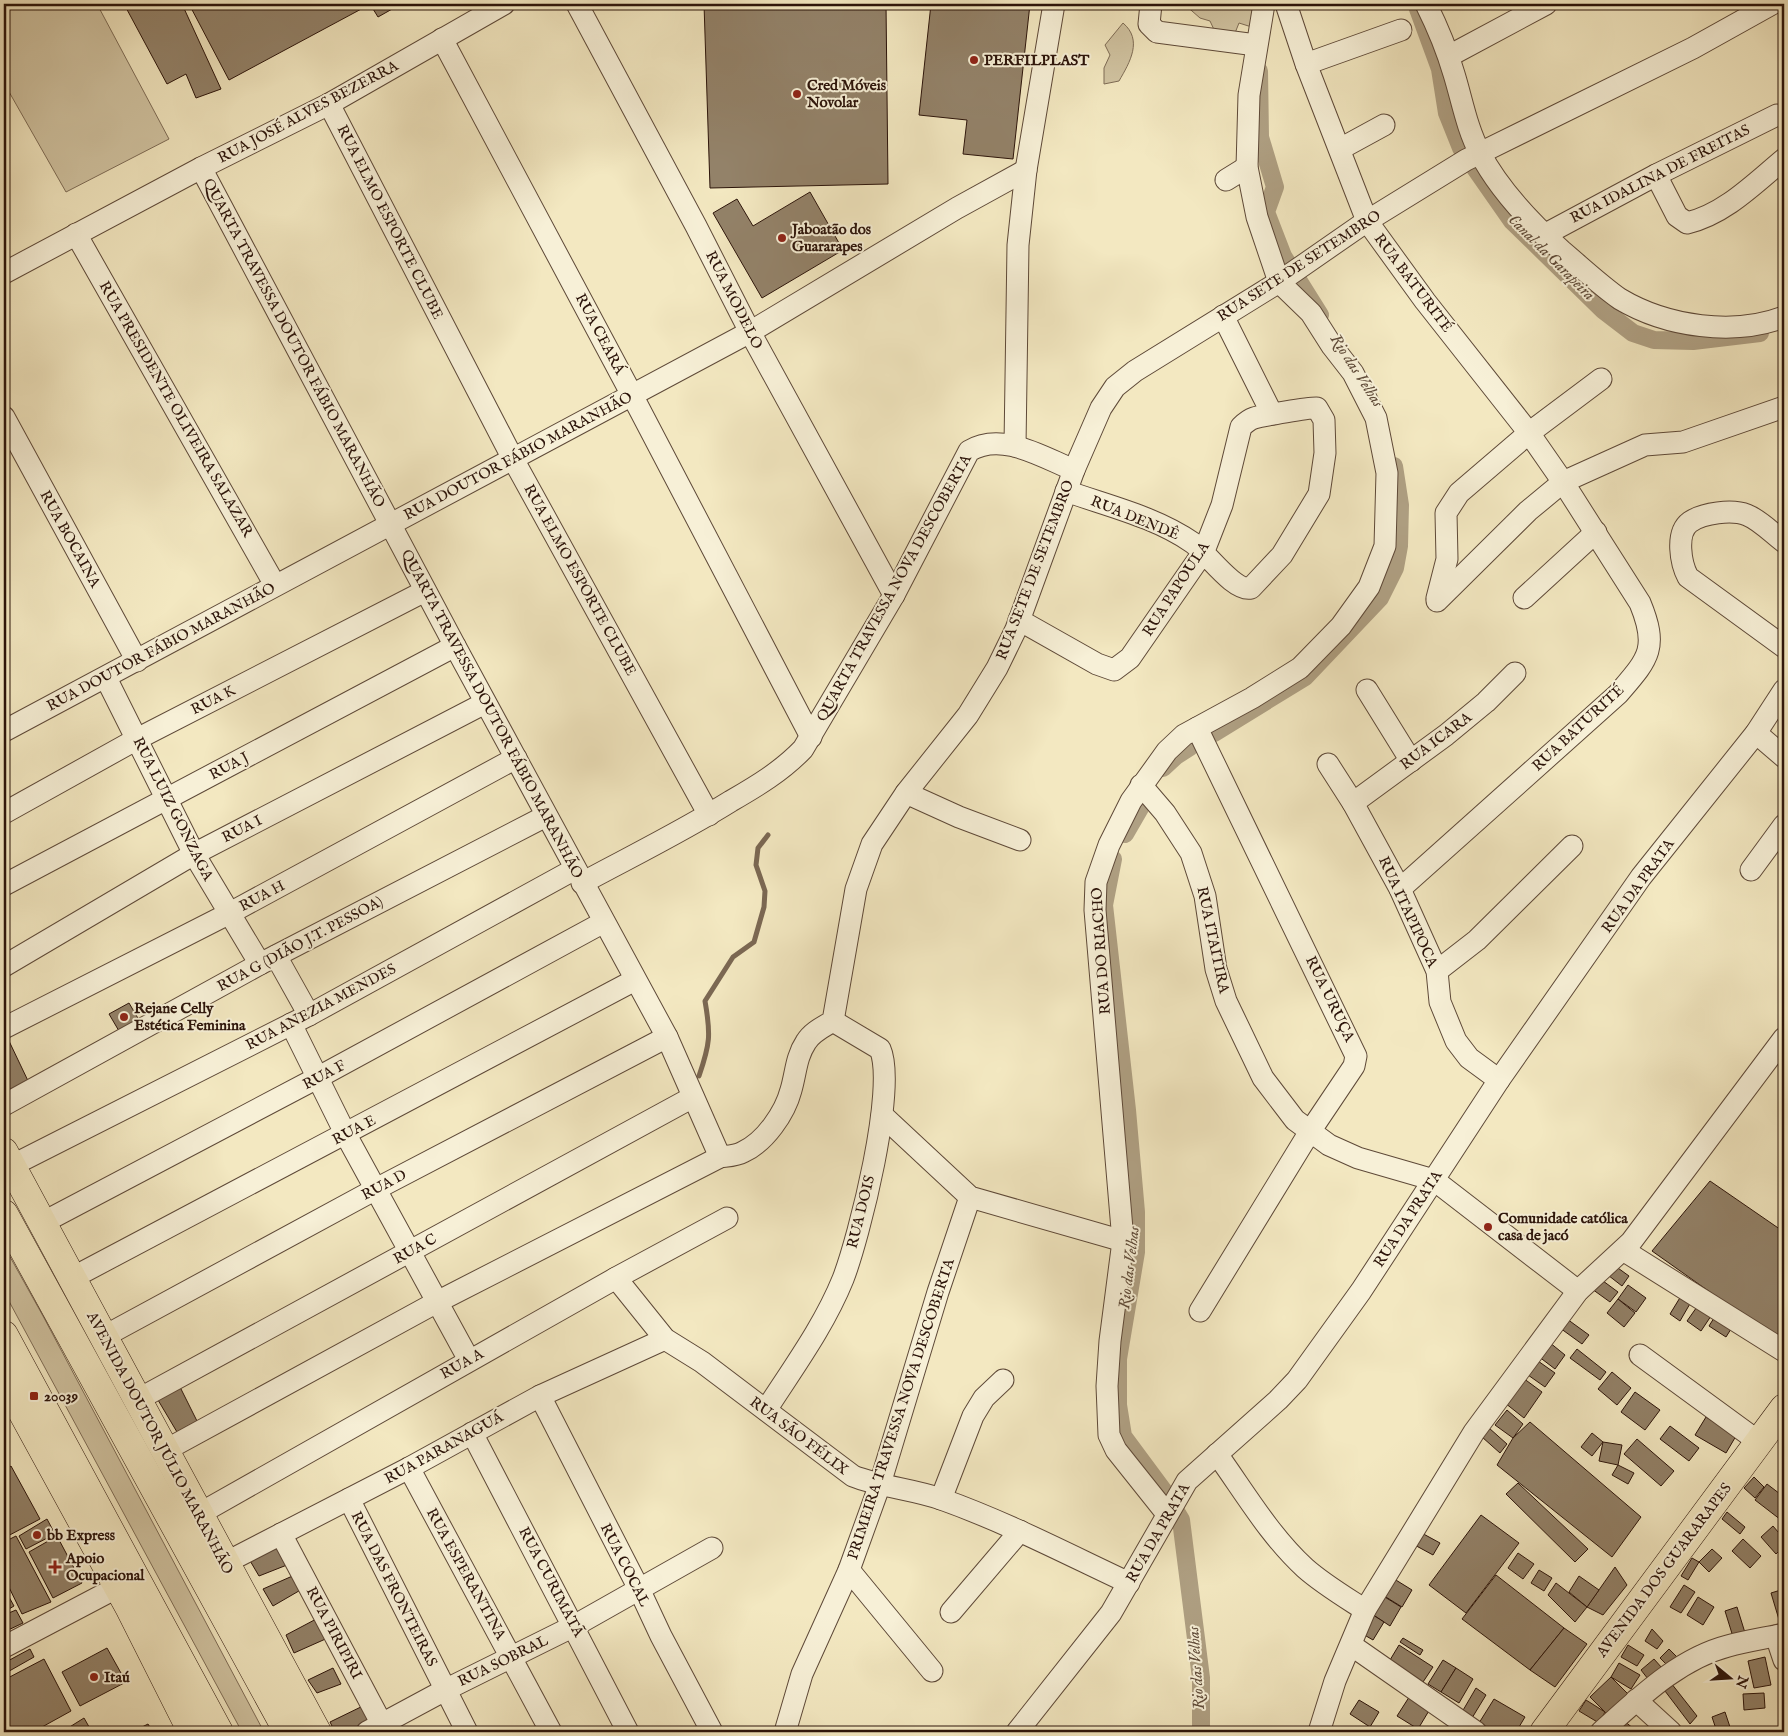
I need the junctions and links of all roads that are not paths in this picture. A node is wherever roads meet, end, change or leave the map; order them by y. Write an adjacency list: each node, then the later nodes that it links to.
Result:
1 (504, 4): 12 (street, RUA JOSÉ ALVES BEZERRA)
2 (577, 4): 34 (street, RUA MODELO)
3 (1054, 4): 24 (street)
4 (1151, 4): 13 (street)
5 (1264, 4): 13 (street)
6 (1286, 4): 15 (street, RUA BATURITÉ)
7 (1426, 4): 14 (street)
8 (1546, 4): 14 (street)
9 (1772, 4): 10 (street, RUA SETE DE SETEMBRO)
10 (1748, 10): 20 (street, RUA SETE DE SETEMBRO)
11 (1401, 30): 15 (street)
12 (442, 39): 16 (street, RUA JOSÉ ALVES BEZERRA); 36 (street, RUA CEARÁ)
13 (1256, 45): 23 (street)
14 (1449, 56): 20 (street)
15 (1306, 64): 19 (street, RUA BATURITÉ)
16 (329, 104): 22 (street, RUA JOSÉ ALVES BEZERRA); 42 (street, RUA ELMO ESPORTE CLUBE)
17 (1777, 115): 25 (street, RUA IDALINA DE FREITAS)
18 (1384, 125): 19 (street)
19 (1340, 149): 27 (street, RUA BATURITÉ)
20 (1473, 156): 27 (street, RUA SETE DE SETEMBRO); 29 (street)
21 (1784, 159): 25 (street)
22 (201, 168): 28 (street, RUA JOSÉ ALVES BEZERRA); 46 (street, QUARTA TRAVESSA DOUTOR FÁBIO MARANHÃO)
23 (1247, 168): 26 (street); 31 (street)
24 (1026, 170): 34 (street, RUA DOUTOR FÁBIO MARANHÃO); 41 (street)
25 (1656, 175): 29 (street, RUA IDALINA DE FREITAS)
26 (1226, 180)
27 (1367, 221): 31 (street, RUA SETE DE SETEMBRO); 40 (street, RUA BATURITÉ)
28 (76, 234): 30 (street, RUA JOSÉ ALVES BEZERRA); 50 (street, RUA PRESIDENTE OLIVEIRA SALAZAR)
29 (1544, 234): 33 (street)
30 (4, 274)
31 (1283, 279): 32 (street, RUA SETE DE SETEMBRO); 63 (street, RUA DO RIACHO)
32 (1223, 316): 38 (street); 43 (street, RUA SETE DE SETEMBRO)
33 (1784, 317)
34 (750, 332): 36 (street, RUA DOUTOR FÁBIO MARANHÃO); 52 (street, RUA MODELO)
35 (1601, 379): 40 (street)
36 (632, 395): 42 (street, RUA DOUTOR FÁBIO MARANHÃO); 66 (street, RUA CEARÁ)
37 (1784, 407): 44 (street)
38 (1272, 414): 49 (street, RUA PAPOULA); 49 (street, RUA DENDÊ)
39 (4, 417): 57 (street, RUA BOCAINA)
40 (1529, 433): 44 (street, RUA BATURITÉ); 44 (street)
41 (1015, 446): 43 (street, QUARTA TRAVESSA NOVA DESCOBERTA); 52 (street, QUARTA TRAVESSA NOVA DESCOBERTA)
42 (513, 459): 46 (street, RUA DOUTOR FÁBIO MARANHÃO); 77 (street, RUA ELMO ESPORTE CLUBE)
43 (1074, 470): 45 (street, RUA SETE DE SETEMBRO)
44 (1564, 482): 47 (street, RUA BATURITÉ)
45 (1066, 491): 49 (street, RUA DENDÊ); 54 (street, RUA SETE DE SETEMBRO)
46 (390, 523): 50 (street, RUA DOUTOR FÁBIO MARANHÃO); 51 (street, QUARTA TRAVESSA DOUTOR FÁBIO MARANHÃO)
47 (1596, 532): 53 (street); 86 (street, RUA BATURITÉ)
48 (1784, 542): 56 (street)
49 (1204, 551): 54 (street, RUA PAPOULA)
50 (275, 585): 57 (street, RUA DOUTOR FÁBIO MARANHÃO)
51 (426, 591): 55 (street, QUARTA TRAVESSA DOUTOR FÁBIO MARANHÃO); 67 (street, RUA K)
52 (894, 595): 66 (street, QUARTA TRAVESSA NOVA DESCOBERTA)
53 (1524, 598)
54 (1019, 620): 73 (street, RUA SETE DE SETEMBRO)
55 (455, 646): 62 (street, QUARTA TRAVESSA DOUTOR FÁBIO MARANHÃO); 74 (street, RUA J)
56 (1784, 647)
57 (136, 661): 59 (street, RUA DOUTOR FÁBIO MARANHÃO)
58 (1515, 673): 70 (street, RUA ICARA)
59 (106, 678): 64 (street, RUA DOUTOR FÁBIO MARANHÃO); 67 (street, RUA LUIZ GONZAGA)
60 (1366, 690): 70 (street)
61 (1784, 690): 65 (street, RUA DA PRATA)
62 (485, 703): 69 (street, QUARTA TRAVESSA DOUTOR FÁBIO MARANHÃO); 82 (street, RUA I)
63 (1197, 728): 72 (street, RUA DO RIACHO); 103 (street, RUA URUÇA)
64 (4, 731)
65 (1756, 733): 68 (street); 99 (street, RUA DA PRATA)
66 (811, 737): 77 (street, QUARTA TRAVESSA NOVA DESCOBERTA)
67 (137, 739): 74 (street, RUA LUIZ GONZAGA); 76 (street, RUA K)
68 (1784, 757)
69 (516, 758): 78 (street, QUARTA TRAVESSA DOUTOR FÁBIO MARANHÃO); 87 (street, RUA H)
70 (1411, 761): 75 (street, RUA ICARA)
71 (1328, 764): 75 (street, RUA ITAPIPOCA)
72 (1147, 791): 103 (street, RUA ITAITIRA); 113 (street, RUA DO RIACHO)
73 (906, 793): 80 (street); 94 (street, RUA SETE DE SETEMBRO)
74 (166, 799): 82 (street, RUA LUIZ GONZAGA); 85 (street, RUA J)
75 (1353, 803): 86 (street, RUA ITAPIPOCA)
76 (4, 813)
77 (709, 815): 84 (street, QUARTA TRAVESSA NOVA DESCOBERTA)
78 (546, 816): 84 (street, QUARTA TRAVESSA DOUTOR FÁBIO MARANHÃO); 89 (street, RUA G (DIÃO J.T. PESSOA))
79 (1784, 825): 83 (street)
80 (1020, 840)
81 (1572, 846): 91 (street)
82 (194, 854): 87 (street, RUA LUIZ GONZAGA); 90 (street, RUA I)
83 (1752, 870)
84 (579, 876): 88 (street, QUARTA TRAVESSA DOUTOR FÁBIO MARANHÃO); 93 (street, RUA ANEZIA MENDES)
85 (4, 885)
86 (1400, 888): 91 (street, RUA ITAPIPOCA)
87 (230, 913): 89 (street, RUA LUIZ GONZAGA); 95 (street, RUA H)
88 (604, 922): 92 (street, QUARTA TRAVESSA DOUTOR FÁBIO MARANHÃO); 98 (street, RUA F)
89 (268, 960): 93 (street, RUA LUIZ GONZAGA); 101 (street, RUA G (DIÃO J.T. PESSOA))
90 (4, 966)
91 (1437, 971): 99 (street, RUA ITAPIPOCA)
92 (635, 980): 96 (street, QUARTA TRAVESSA DOUTOR FÁBIO MARANHÃO); 104 (street, RUA E)
93 (300, 1019): 98 (street, RUA LUIZ GONZAGA); 106 (street, RUA ANEZIA MENDES)
94 (833, 1021): 102 (street, RUA DOIS); 105 (street)
95 (4, 1028)
96 (667, 1038): 100 (street, QUARTA TRAVESSA DOUTOR FÁBIO MARANHÃO); 108 (street, RUA D)
97 (1784, 1038): 114 (street)
98 (318, 1078): 104 (street, RUA LUIZ GONZAGA); 112 (street, RUA F)
99 (1500, 1080): 107 (street, RUA DA PRATA)
100 (693, 1097): 105 (street, QUARTA TRAVESSA DOUTOR FÁBIO MARANHÃO); 115 (street, RUA C)
101 (4, 1105)
102 (882, 1115): 109 (street); 132 (street, RUA DOIS)
103 (1309, 1133): 107 (street, RUA ITAITIRA); 120 (street, RUA URUÇA)
104 (346, 1135): 108 (street, RUA LUIZ GONZAGA); 116 (street, RUA E)
105 (720, 1157): 119 (street)
106 (8, 1160): 112 (main road, AVENIDA DOUTOR JÚLIO MARANHÃO)
107 (1434, 1180): 118 (street); 136 (street, RUA DA PRATA)
108 (376, 1189): 115 (street, RUA LUIZ GONZAGA); 122 (street, RUA D)
109 (970, 1197): 113 (street); 138 (street, PRIMEIRA TRAVESSA NOVA DESCOBERTA)
110 (4, 1214): 165 (main road, AVENIDA DOUTOR JÚLIO MARANHÃO)
111 (727, 1218): 117 (street, RUA A)
112 (42, 1223): 116 (main road, AVENIDA DOUTOR JÚLIO MARANHÃO)
113 (1123, 1241): 141 (street, RUA DO RIACHO)
114 (1623, 1250): 118 (street); 124 (street)
115 (410, 1253): 119 (street, RUA LUIZ GONZAGA); 130 (street, RUA C)
116 (72, 1278): 122 (main road, AVENIDA DOUTOR JÚLIO MARANHÃO)
117 (616, 1278): 123 (street, RUA SÃO FÉLIX); 126 (street, RUA A)
118 (1578, 1291): 151 (street)
119 (436, 1302): 126 (street, RUA LUIZ GONZAGA); 135 (street)
120 (1200, 1310)
121 (4, 1335): 164 (main road)
122 (103, 1337): 130 (main road, AVENIDA DOUTOR JÚLIO MARANHÃO)
123 (665, 1339): 129 (street, RUA PARANAGUÁ); 132 (street, RUA SÃO FÉLIX)
124 (1784, 1351)
125 (1640, 1356): 134 (street)
126 (470, 1360): 142 (street, RUA A)
127 (4, 1379): 149 (main road)
128 (1003, 1380): 140 (street)
129 (540, 1396): 133 (street, RUA PARANAGUÁ); 150 (street, RUA COCAL)
130 (137, 1400): 135 (main road, AVENIDA DOUTOR JÚLIO MARANHÃO)
131 (1784, 1408): 134 (main road, AVENIDA DOS GUARARAPES)
132 (766, 1410): 138 (street, RUA SÃO FÉLIX)
133 (472, 1433): 137 (street, RUA PARANAGUÁ); 153 (street, RUA CURIMATÃ)
134 (1759, 1442): 175 (main road, AVENIDA DOS GUARARAPES)
135 (164, 1451): 142 (main road, AVENIDA DOUTOR JÚLIO MARANHÃO)
136 (1217, 1454): 141 (street, RUA DA PRATA); 151 (street)
137 (409, 1468): 139 (street, RUA PARANAGUÁ); 157 (street, RUA ESPERANTINA)
138 (880, 1484): 140 (street, RUA SÃO FÉLIX); 147 (street, PRIMEIRA TRAVESSA NOVA DESCOBERTA)
139 (349, 1499): 144 (street, RUA PARANAGUÁ); 160 (street, RUA DAS FRONTEIRAS)
140 (941, 1499): 143 (street, RUA SÃO FÉLIX)
141 (1171, 1508): 148 (street, RUA DA PRATA)
142 (199, 1514): 146 (main road, AVENIDA DOUTOR JÚLIO MARANHÃO)
143 (1020, 1531): 148 (street, RUA SÃO FÉLIX); 152 (street)
144 (281, 1534): 146 (street, RUA PARANAGUÁ); 162 (street, RUA PIRIPIRI)
145 (712, 1548): 150 (street)
146 (225, 1563): 166 (main road, AVENIDA DOUTOR JÚLIO MARANHÃO)
147 (849, 1570): 159 (street); 171 (street, PRIMEIRA TRAVESSA NOVA DESCOBERTA)
148 (1129, 1583): 172 (street, RUA DA PRATA)
149 (118, 1587): 156 (street); 163 (main road)
150 (639, 1589): 153 (street, RUA SOBRAL); 170 (street, RUA COCAL)
151 (1365, 1610): 155 (street)
152 (951, 1612)
153 (574, 1626): 157 (street, RUA SOBRAL); 169 (street, RUA CURIMATÃ)
154 (1780, 1635): 158 (street); 161 (street)
155 (1351, 1645): 173 (street); 174 (street)
156 (4, 1647)
157 (512, 1657): 160 (street, RUA SOBRAL); 168 (street, RUA ESPERANTINA)
158 (1784, 1660)
159 (932, 1671)
160 (445, 1690): 162 (street, RUA SOBRAL); 167 (street, RUA DAS FRONTEIRAS)
161 (1636, 1700): 176 (street); 177 (street)
162 (378, 1730)
163 (192, 1732)
164 (219, 1732)
165 (288, 1732)
166 (317, 1732)
167 (467, 1732)
168 (551, 1732)
169 (628, 1732)
170 (712, 1732)
171 (785, 1732)
172 (1017, 1732)
173 (1319, 1732)
174 (1476, 1732)
175 (1544, 1732)
176 (1601, 1732)
177 (1671, 1732)

